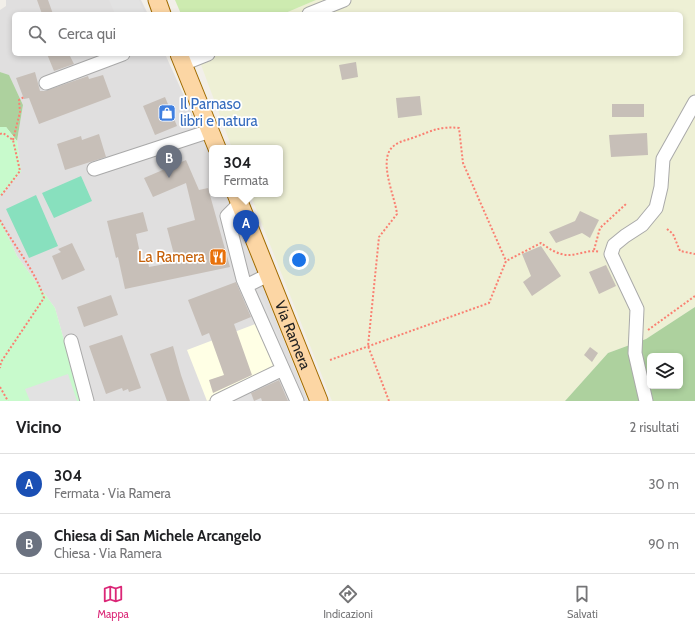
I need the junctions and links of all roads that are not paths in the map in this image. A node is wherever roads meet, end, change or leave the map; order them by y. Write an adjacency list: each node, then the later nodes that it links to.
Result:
1 (156, 0): 3 (main road)
2 (344, 0): 4 (street)
3 (161, 12)
4 (314, 12)
5 (118, 56): 8 (street)
6 (197, 56): 7 (street)
7 (181, 59): 10 (main road)
8 (46, 83)
9 (695, 102): 22 (street)
10 (210, 131): 11 (main road); 12 (street)
11 (216, 145)
12 (94, 169)
13 (238, 199): 14 (main road, Via Ramera); 15 (street, Via Ramera)
14 (268, 275): 15 (street); 18 (main road, Via Ramera)
15 (245, 282): 17 (street, Via Ramera)
16 (72, 341): 19 (street)
17 (283, 369): 20 (street); 21 (street, Via Ramera)
18 (319, 399)
19 (88, 401)
20 (217, 401)
21 (297, 401)
22 (646, 401)

